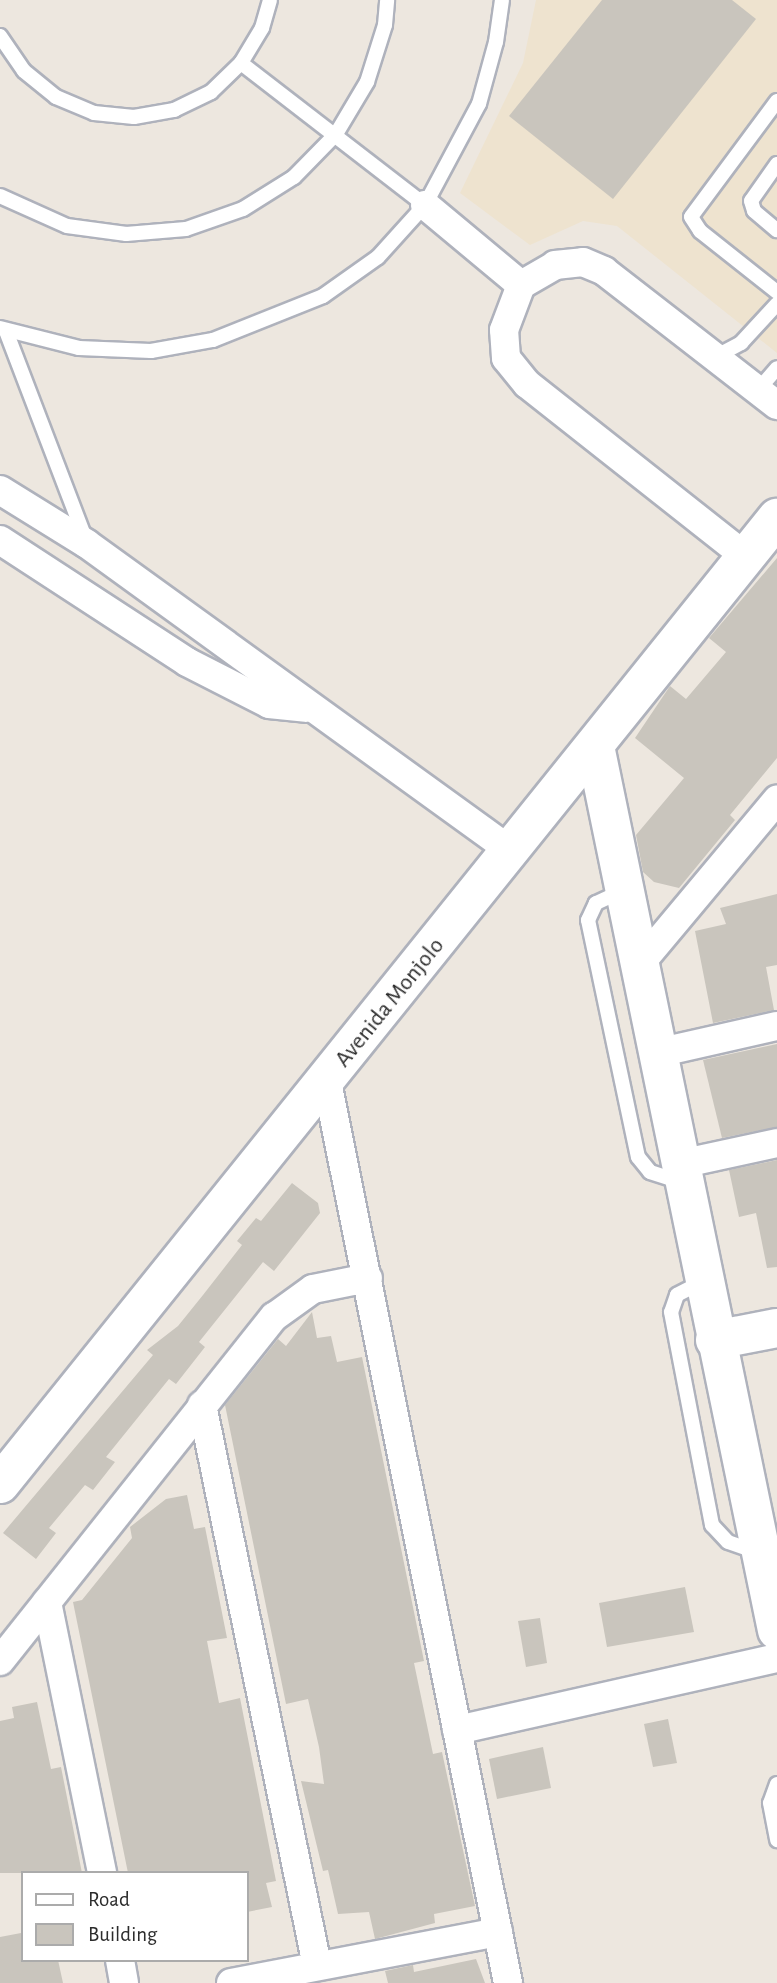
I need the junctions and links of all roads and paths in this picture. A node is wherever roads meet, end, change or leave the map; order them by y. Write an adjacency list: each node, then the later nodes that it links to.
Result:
1 (270, 0): 5 (lane)
2 (387, 0): 7 (lane)
3 (502, 0): 10 (lane)
4 (0, 36): 5 (lane)
5 (241, 63): 7 (lane)
6 (777, 101): 13 (lane)
7 (336, 134): 9 (lane); 10 (lane)
8 (777, 164): 11 (lane)
9 (0, 196)
10 (425, 205): 12 (street); 15 (lane)
11 (777, 230)
12 (521, 285): 16 (street); 23 (street)
13 (777, 292)
14 (777, 304): 16 (lane)
15 (3, 330): 22 (lane)
16 (715, 357): 18 (street)
17 (777, 368): 18 (lane)
18 (768, 397)
19 (0, 490): 22 (street)
20 (777, 518): 23 (street, Avenida Monjolo)
21 (0, 540): 24 (street)
22 (87, 544): 24 (street)
23 (745, 556): 25 (street, Avenida Monjolo)
24 (309, 709): 27 (street)
25 (595, 746): 27 (street, Avenida Monjolo); 28 (street)
26 (777, 800): 29 (street)
27 (511, 851): 32 (street, Avenida Monjolo)
28 (622, 891): 29 (street); 34 (lane)
29 (638, 966): 31 (street)
30 (777, 1026): 31 (street)
31 (657, 1053): 34 (street)
32 (327, 1082): 35 (street); 40 (street, Avenida Monjolo)
33 (777, 1143): 34 (street)
34 (682, 1173): 36 (street)
35 (368, 1278): 39 (street); 46 (street)
36 (703, 1281): 38 (street); 41 (lane)
37 (777, 1328): 38 (street)
38 (715, 1340): 41 (street)
39 (202, 1405): 42 (street); 52 (street)
40 (0, 1484)
41 (762, 1553): 43 (street)
42 (47, 1602): 45 (street); 49 (street)
43 (777, 1630)
44 (777, 1658): 46 (street)
45 (0, 1661)
46 (457, 1730): 50 (street)
47 (777, 1784): 48 (lane)
48 (777, 1840)
49 (102, 1871)
50 (498, 1932): 52 (street); 55 (street)
51 (120, 1962): 53 (street)
52 (317, 1965): 54 (street)
53 (124, 1983)
54 (231, 1983)
55 (508, 1983)

